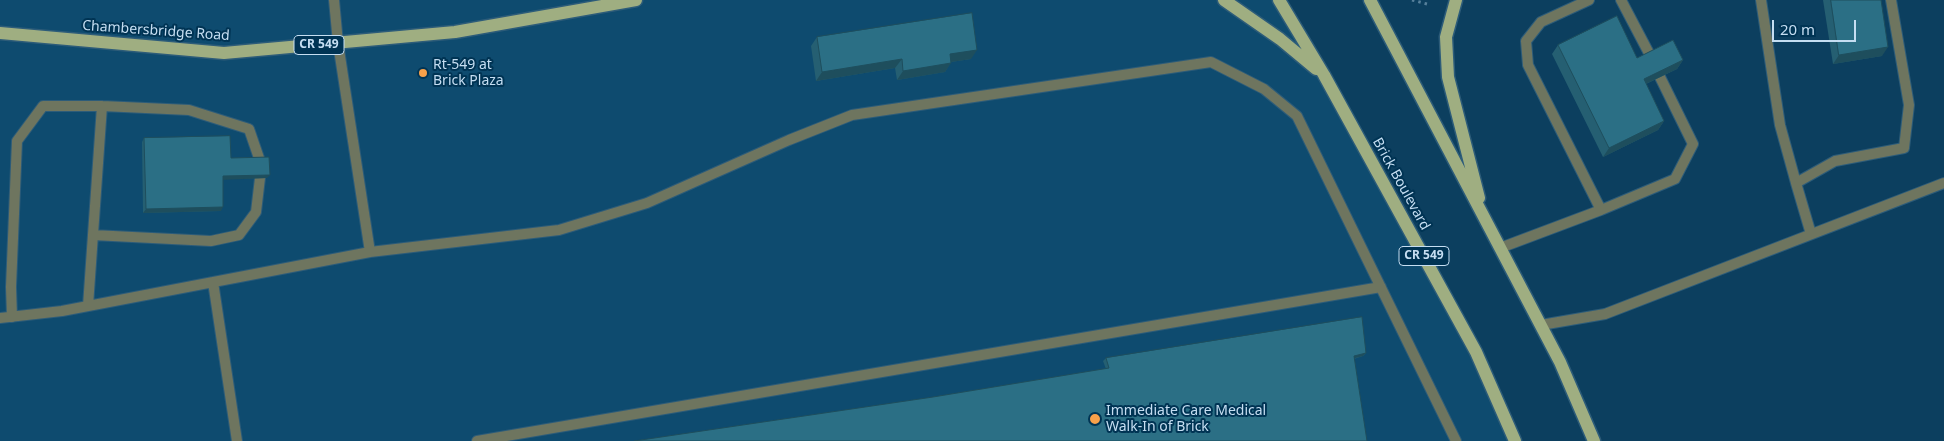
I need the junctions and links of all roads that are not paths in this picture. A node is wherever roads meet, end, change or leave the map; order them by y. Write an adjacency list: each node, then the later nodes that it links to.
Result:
1 (334, 0): 12 (lane)
2 (1224, 0): 14 (main road, CR 549)
3 (1279, 0): 14 (main road, Brick Boulevard)
4 (1370, 0): 22 (main road)
5 (1456, 0): 22 (main road)
6 (1589, 0): 21 (lane)
7 (1621, 0): 13 (lane)
8 (1762, 0): 19 (lane)
9 (1891, 0): 19 (lane)
10 (630, 1): 12 (main road, Chambersbridge Road / CR 549)
11 (0, 33): 12 (main road, Chambersbridge Road / CR 549)
12 (338, 43): 26 (lane)
13 (1651, 57)
14 (1324, 75): 36 (main road, Brick Boulevard / CR 549)
15 (1660, 77): 21 (lane)
16 (102, 106): 17 (lane); 24 (lane); 30 (lane)
17 (260, 161)
18 (260, 178): 24 (lane)
19 (1796, 183): 23 (lane)
20 (1944, 183): 23 (lane)
21 (1601, 210): 25 (lane)
22 (1485, 220): 25 (main road)
23 (1812, 234): 32 (lane)
24 (93, 236): 29 (lane)
25 (1500, 248): 32 (main road)
26 (370, 252): 27 (lane); 28 (lane)
27 (214, 282): 29 (lane); 33 (lane)
28 (1381, 287): 34 (lane); 35 (lane)
29 (88, 306): 30 (lane)
30 (12, 317): 31 (lane)
31 (0, 318)
32 (1541, 325): 37 (main road)
33 (237, 441)
34 (477, 441)
35 (1456, 441)
36 (1515, 441)
37 (1594, 441)

